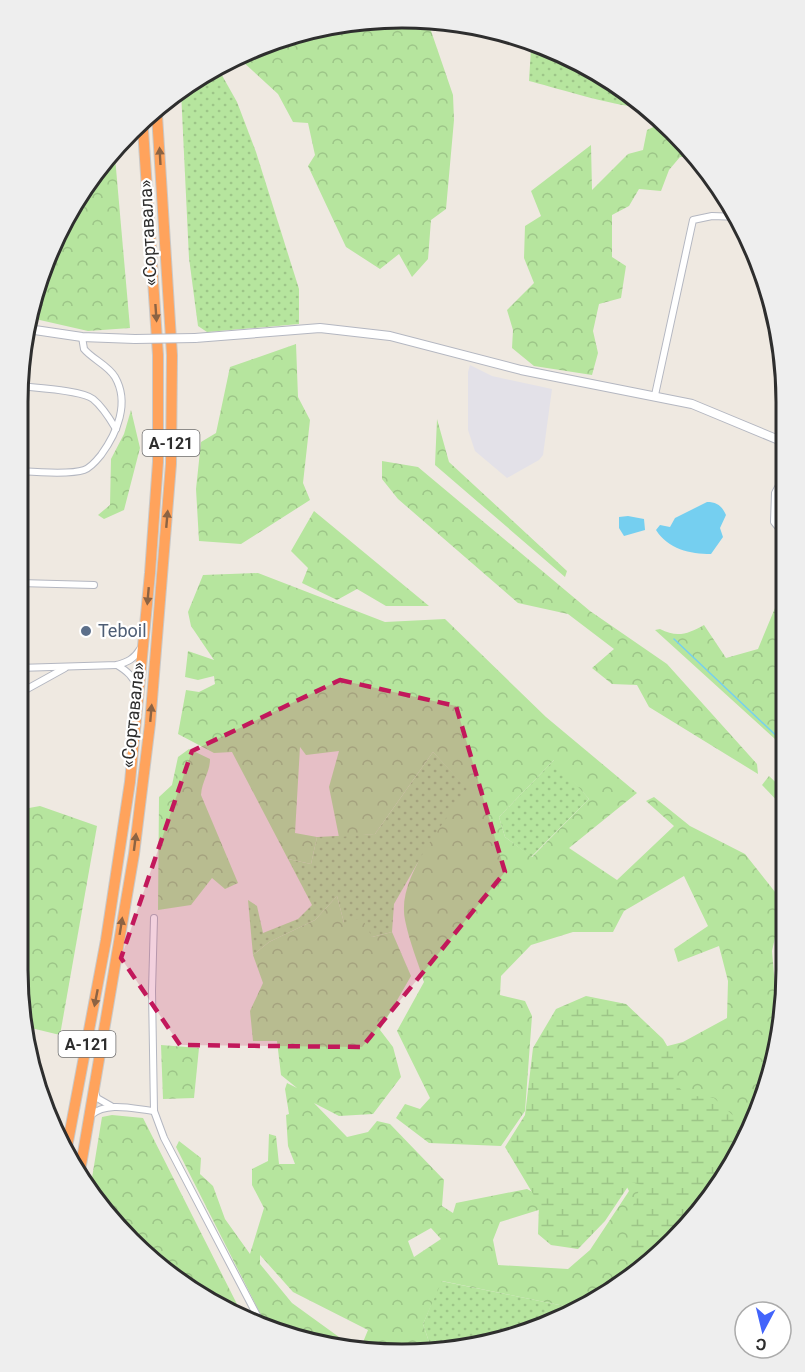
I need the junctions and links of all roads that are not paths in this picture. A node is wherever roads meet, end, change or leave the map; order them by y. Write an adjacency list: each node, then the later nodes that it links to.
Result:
1 (157, 120): 22 (highway, «Сортавала» / А-121, one-way to 1)
2 (143, 133): 15 (highway, «Сортавала» / А-121, one-way to 15)
3 (727, 217): 7 (street)
4 (36, 330): 5 (street)
5 (82, 336): 7 (street, bridge); 8 (street)
6 (29, 387): 8 (street)
7 (655, 395): 9 (street)
8 (116, 429): 10 (street)
9 (776, 439)
10 (28, 472)
11 (776, 491): 12 (street)
12 (776, 524)
13 (28, 583): 14 (street)
14 (94, 585)
15 (145, 630): 16 (street); 20 (highway, «Сортавала» / А-121)
16 (117, 665): 17 (street); 20 (street)
17 (67, 666): 18 (street); 19 (street)
18 (28, 668)
19 (28, 688)
20 (138, 706): 26 (highway, «Сортавала» / А-121, one-way to 26)
21 (154, 918): 24 (street)
22 (94, 1090): 23 (street); 25 (highway, «Сортавала» / А-121)
23 (111, 1107): 24 (street); 25 (street)
24 (154, 1111): 28 (street)
25 (90, 1116): 27 (highway, «Сортавала» / А-121)
26 (69, 1138)
27 (82, 1161)
28 (256, 1314)

